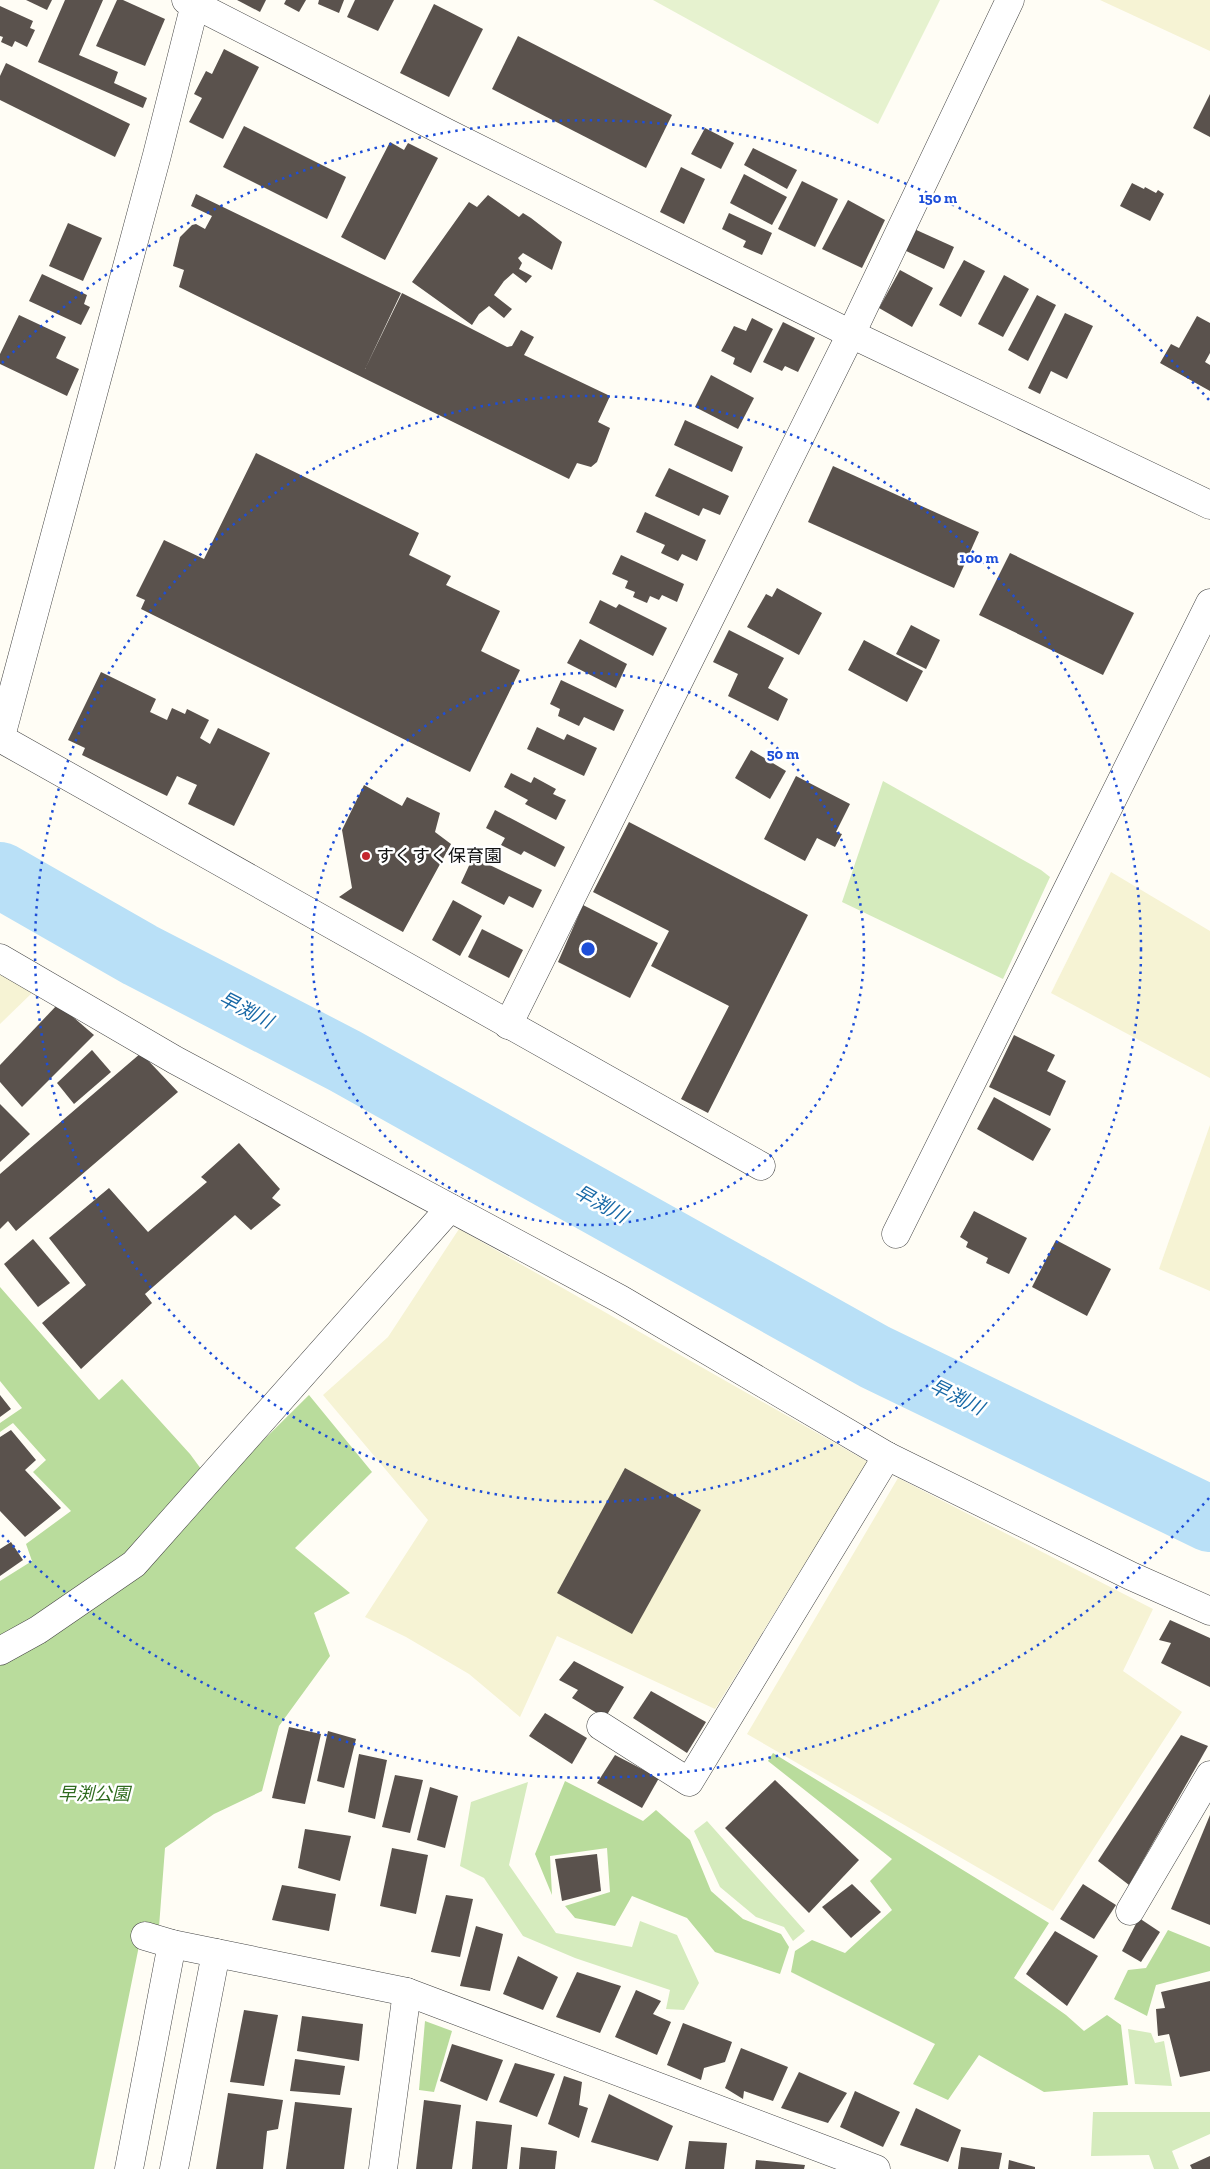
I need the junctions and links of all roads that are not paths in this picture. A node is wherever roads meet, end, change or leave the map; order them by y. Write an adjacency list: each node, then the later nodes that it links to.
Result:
1 (1010, 0): 3 (street)
2 (192, 1): 3 (street); 6 (street)
3 (851, 334): 4 (street); 8 (street)
4 (1210, 505)
5 (1210, 603): 11 (street)
6 (0, 739): 8 (street)
7 (0, 958): 10 (street)
8 (508, 1025): 9 (street)
9 (761, 1166)
10 (450, 1208): 12 (street); 14 (street)
11 (896, 1234)
12 (887, 1456): 13 (street); 15 (street)
13 (1210, 1611)
14 (0, 1652)
15 (601, 1726)
16 (1210, 1775): 17 (street)
17 (1130, 1911)
18 (145, 1936): 19 (street)
19 (172, 1944): 20 (street); 22 (street)
20 (216, 1953): 21 (street); 23 (street)
21 (407, 1992): 24 (street); 25 (street)
22 (129, 2169)
23 (174, 2169)
24 (383, 2169)
25 (876, 2169)

